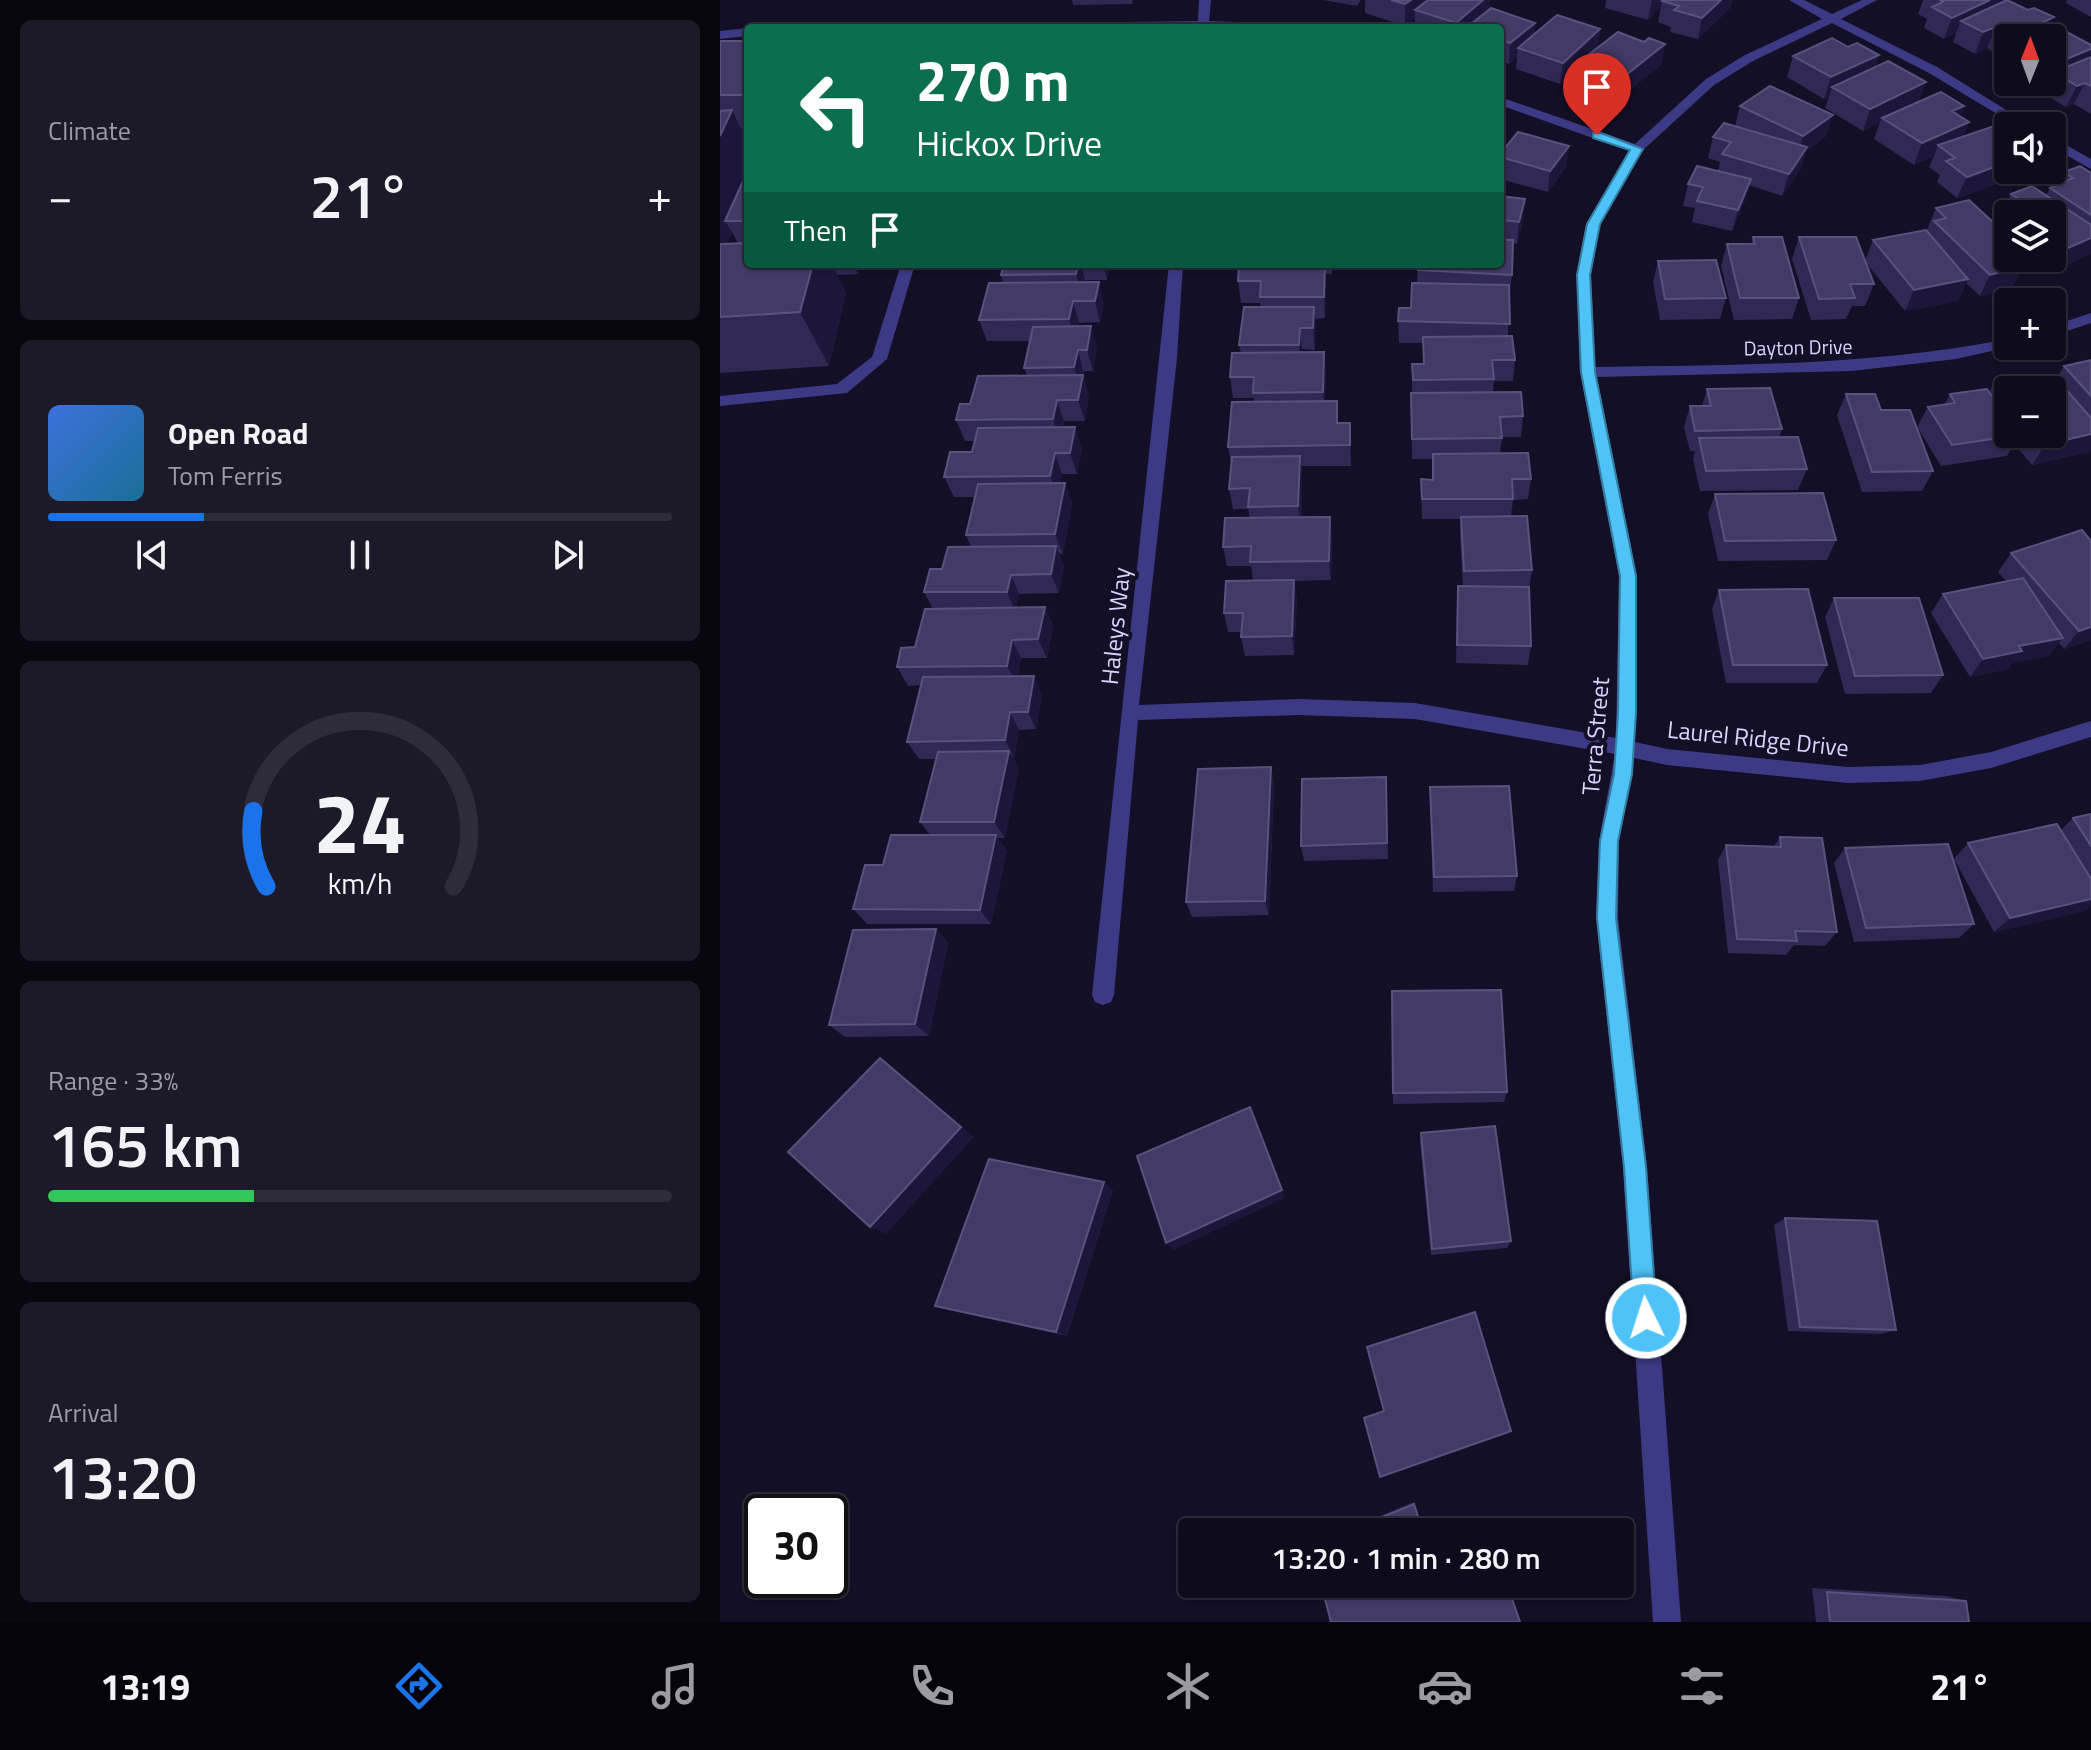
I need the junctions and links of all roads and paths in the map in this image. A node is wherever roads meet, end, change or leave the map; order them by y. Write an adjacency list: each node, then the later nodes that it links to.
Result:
1 (1205, 0): 5 (street)
2 (1795, 0): 4 (street)
3 (1871, 0): 4 (street, Terra Street)
4 (1833, 17): 9 (street); 10 (street, Terra Street)
5 (1204, 24)
6 (744, 32): 7 (street)
7 (720, 35)
8 (1504, 102): 10 (street)
9 (2003, 112)
10 (1637, 149): 18 (street, Terra Street)
11 (2066, 150): 12 (street)
12 (2091, 165)
13 (907, 268): 19 (street)
14 (1176, 268): 20 (street, Haleys Way)
15 (2091, 318): 16 (street)
16 (2066, 326)
17 (1994, 347): 18 (street, Dayton Drive)
18 (1588, 372): 22 (street, Terra Street)
19 (720, 401)
20 (1129, 713): 22 (street, Laurel Ridge Drive); 23 (street, Haleys Way)
21 (2091, 729): 22 (street, Laurel Ridge Drive)
22 (1624, 748): 24 (street, Terra Street)
23 (1103, 995)
24 (1667, 1622)

